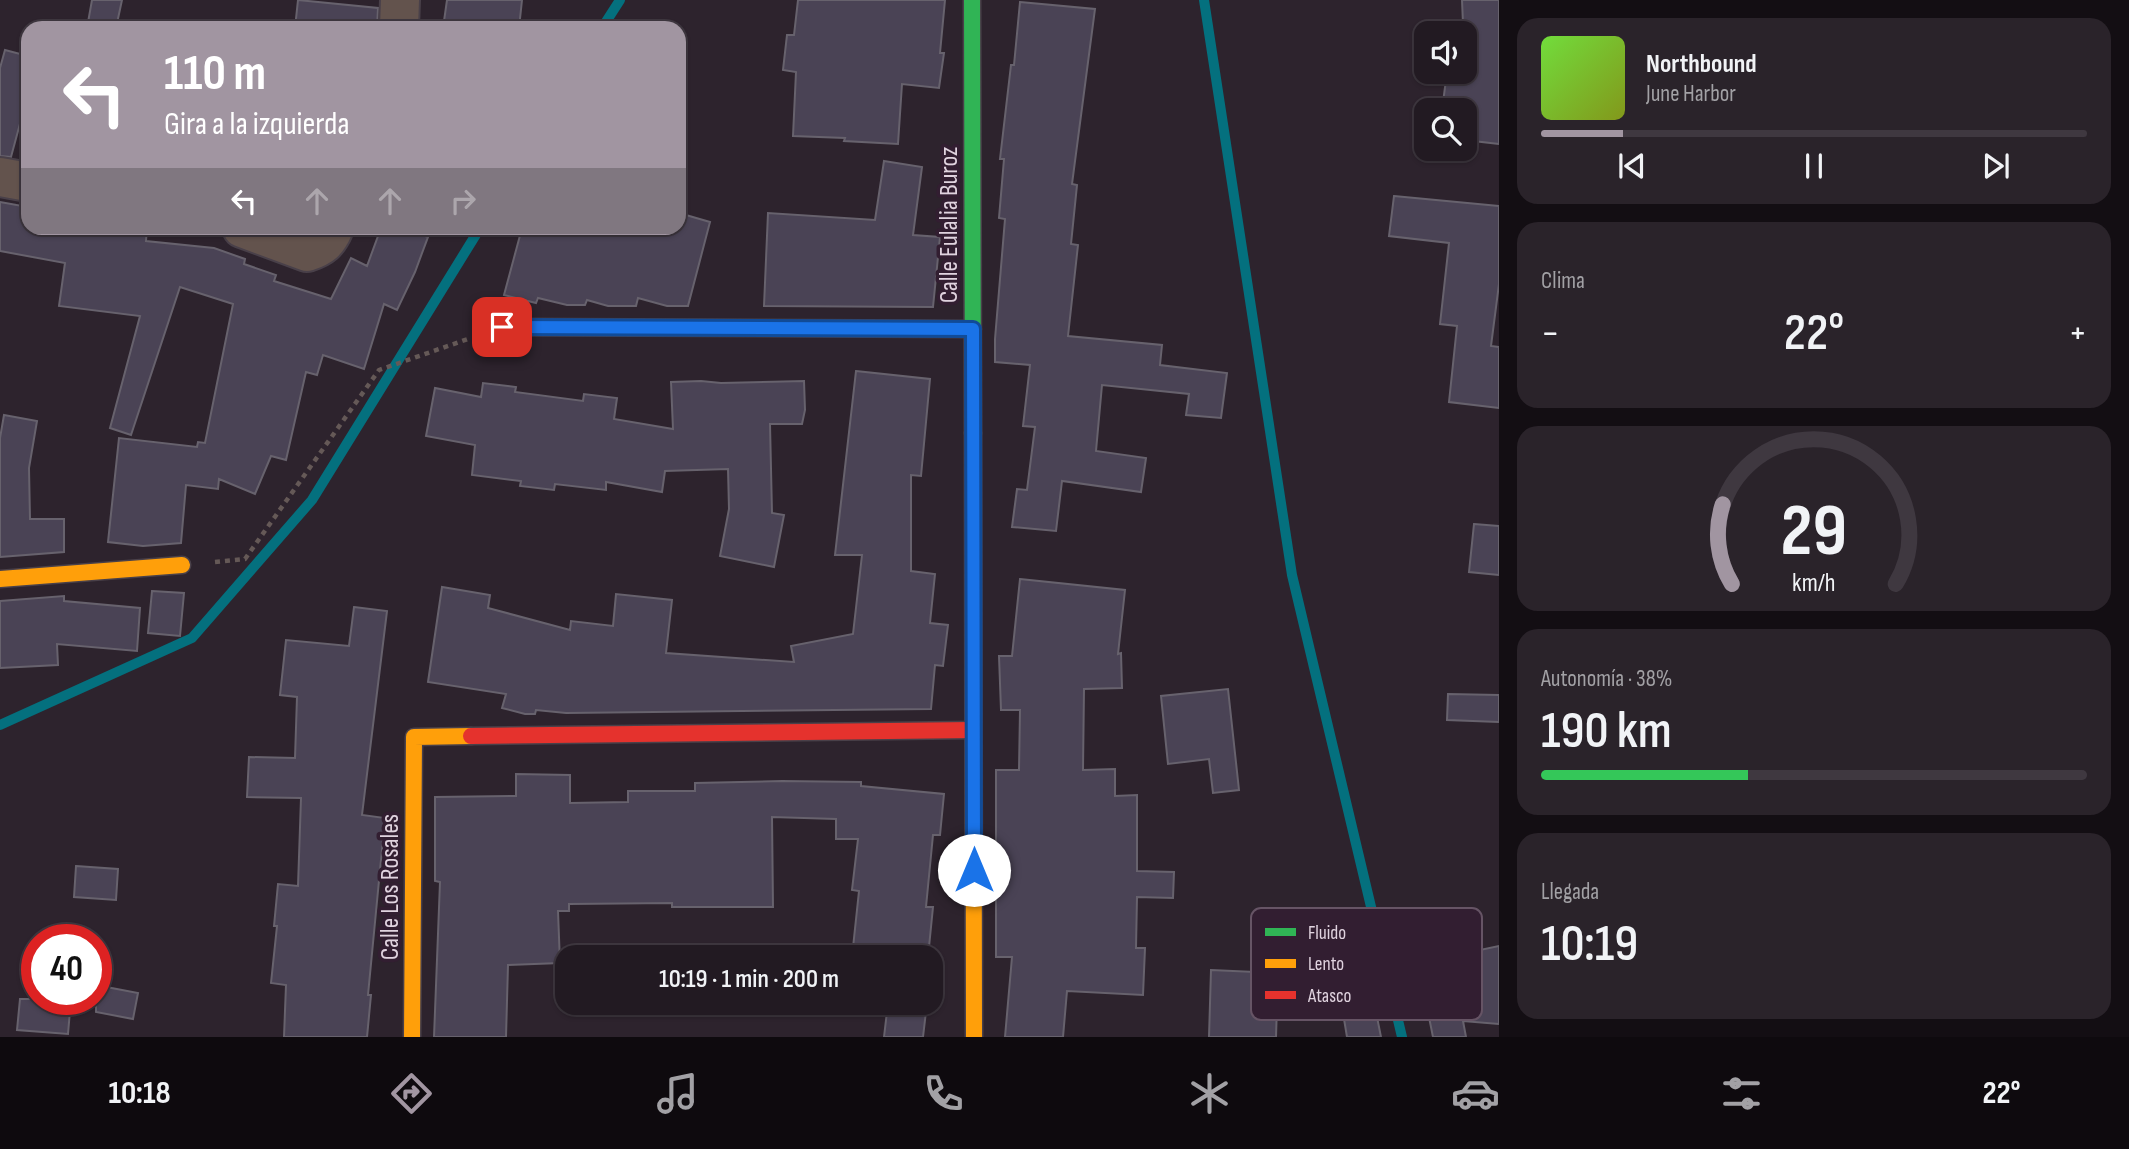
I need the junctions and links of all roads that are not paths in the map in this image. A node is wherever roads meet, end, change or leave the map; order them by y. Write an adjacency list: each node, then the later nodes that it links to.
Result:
1 (400, 0): 3 (street)
2 (972, 0): 9 (street, Calle Eulalia Buroz)
3 (399, 21)
4 (0, 177): 5 (street)
5 (21, 181)
6 (261, 235): 7 (street)
7 (330, 235)
8 (502, 327): 9 (street)
9 (973, 329): 12 (street, Calle Eulalia Buroz)
10 (182, 565): 11 (street)
11 (0, 579)
12 (973, 730): 13 (street, Calle Los Rosales); 14 (street, Calle Eulalia Buroz)
13 (412, 1037)
14 (974, 1037)

